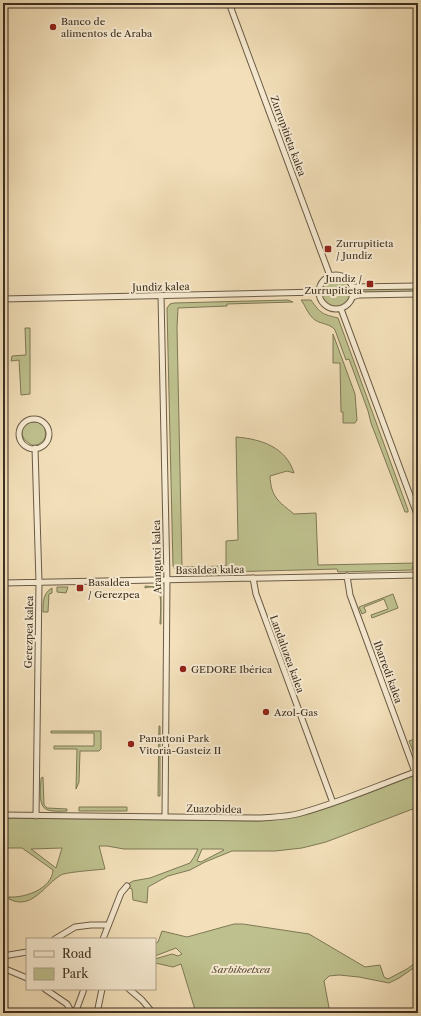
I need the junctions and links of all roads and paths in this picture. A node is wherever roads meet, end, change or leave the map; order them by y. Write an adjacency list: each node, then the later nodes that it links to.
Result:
1 (229, 3): 2 (street, Zurrupitieta kalea)
2 (330, 276): 4 (street); 5 (street)
3 (418, 286): 4 (street)
4 (352, 287): 8 (street)
5 (319, 292): 7 (street, Jundiz kalea); 10 (street)
6 (418, 294): 8 (street)
7 (161, 296): 9 (street, Jundiz kalea); 16 (street, Arangutxi kalea)
8 (352, 297): 10 (street)
9 (3, 299)
10 (341, 309): 12 (street)
11 (34, 448): 11 (street); 17 (street, Gerezpea kalea)
12 (418, 517)
13 (418, 575): 14 (street, Basaldea kalea)
14 (347, 576): 15 (street, Basaldea kalea); 19 (street, Ibarredi kalea)
15 (253, 578): 16 (street, Basaldea kalea); 20 (street, Landaluzea kalea)
16 (167, 580): 17 (street, Basaldea kalea); 23 (street, Arangutxi kalea)
17 (39, 582): 18 (street, Basaldea kalea); 22 (street, Gerezpea kalea)
18 (3, 583)
19 (417, 772): 20 (street, Zuazobidea)
20 (333, 803): 23 (street, Zuazobidea)
21 (3, 815): 22 (street, Zuazobidea)
22 (36, 816): 23 (street, Zuazobidea)
23 (165, 817)
24 (127, 886): 25 (street)
25 (108, 925): 26 (street); 27 (street)
26 (56, 938)
27 (103, 938)
28 (26, 952): 29 (street)
29 (3, 956)
30 (3, 968): 31 (street)
31 (26, 978)
32 (46, 990): 36 (street)
33 (84, 990): 36 (street)
34 (102, 990): 37 (street)
35 (129, 990): 38 (street)
36 (72, 1013)
37 (97, 1013)
38 (153, 1013)

